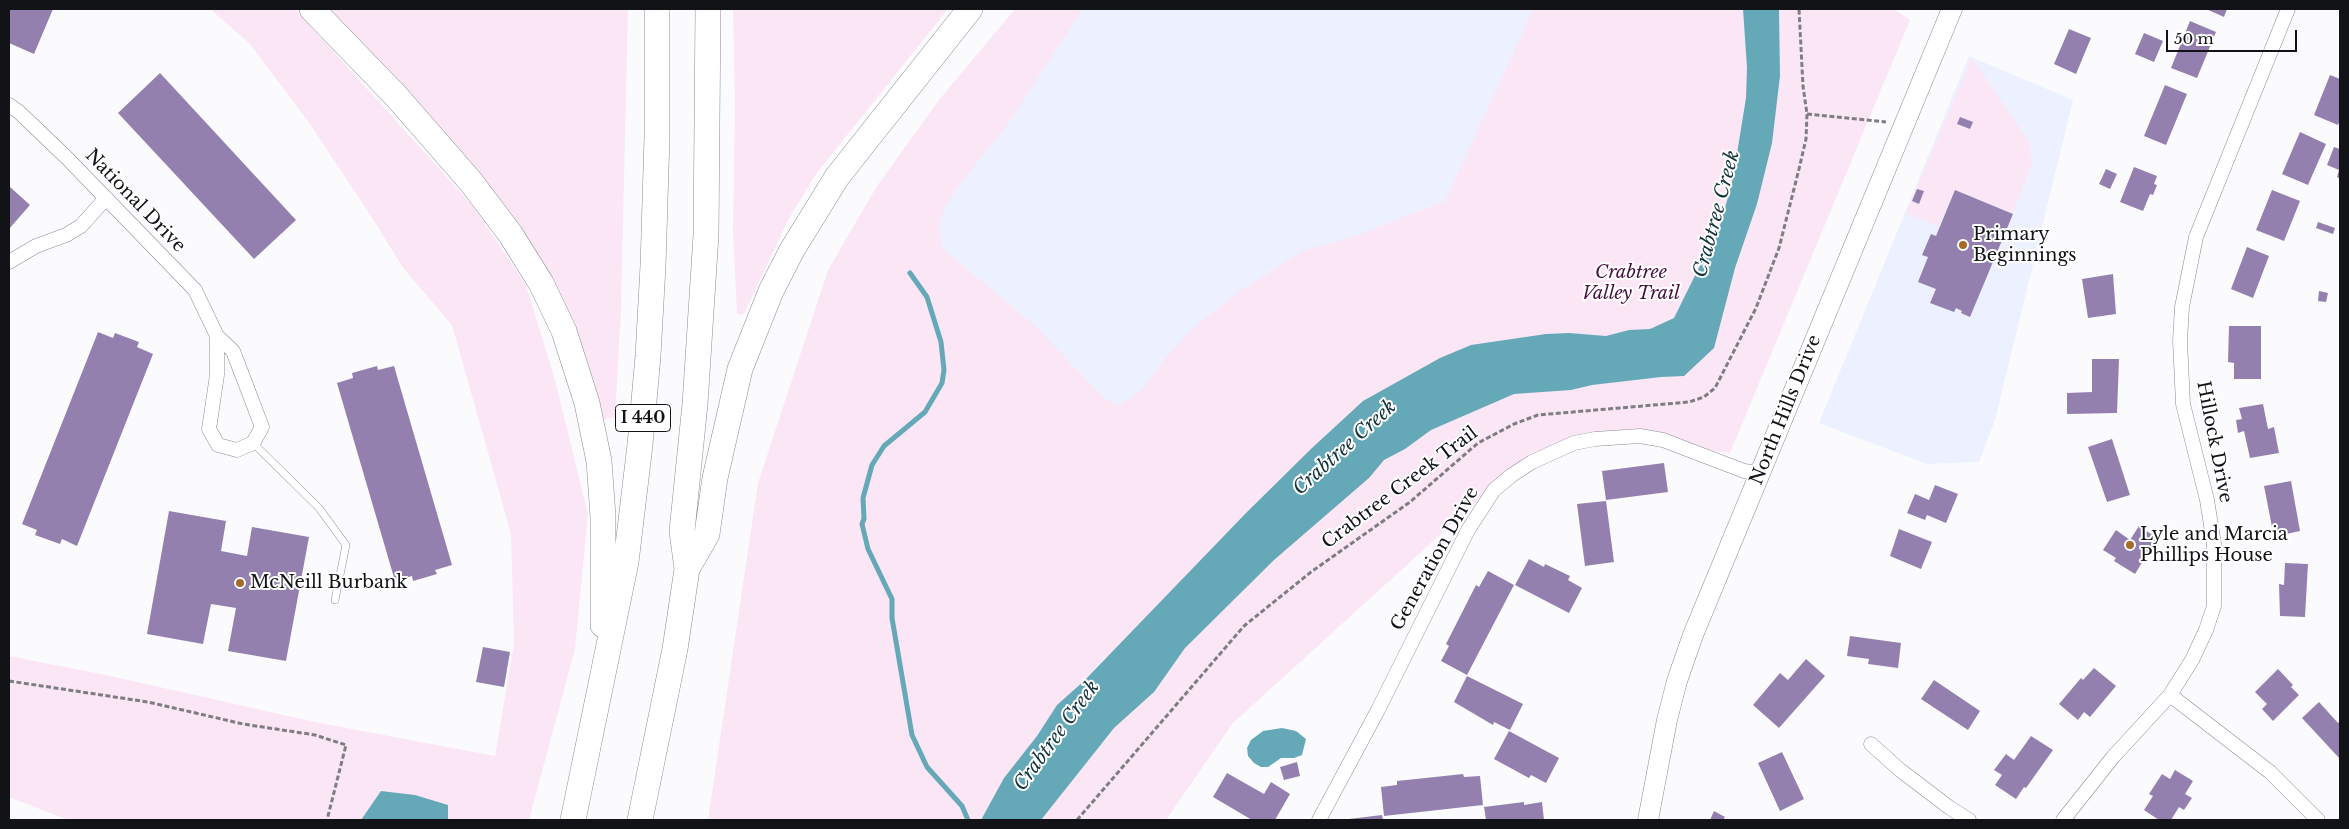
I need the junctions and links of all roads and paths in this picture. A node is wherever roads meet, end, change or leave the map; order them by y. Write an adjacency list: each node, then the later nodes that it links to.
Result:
1 (312, 9): 19 (highway)
2 (657, 9): 19 (highway, I 440)
3 (708, 9): 16 (highway, I 440)
4 (970, 9): 16 (highway)
5 (1799, 9): 9 (path, Crabtree Creek Trail)
6 (1952, 9): 10 (main road, North Hills Drive)
7 (2288, 9): 20 (street, Hillock Drive)
8 (9, 105): 11 (street, National Drive)
9 (1807, 114): 10 (path); 25 (path, Crabtree Creek Trail)
10 (1905, 124): 15 (main road, North Hills Drive)
11 (106, 198): 12 (street); 13 (street, National Drive)
12 (9, 262)
13 (217, 336): 14 (street, National Drive); 14 (street, National Drive)
14 (253, 442): 17 (lane)
15 (1760, 473): 26 (street, Generation Drive); 27 (main road, North Hills Drive)
16 (687, 569): 24 (highway, I 440)
17 (335, 600)
18 (9, 681): 22 (path)
19 (603, 682): 23 (highway, I 440)
20 (2170, 696): 29 (street, Hillock Drive); 30 (street)
21 (1871, 744): 28 (street)
22 (327, 820)
23 (573, 820)
24 (640, 820)
25 (1077, 820)
26 (1319, 820)
27 (1648, 820)
28 (1969, 820)
29 (2062, 820)
30 (2318, 820)

